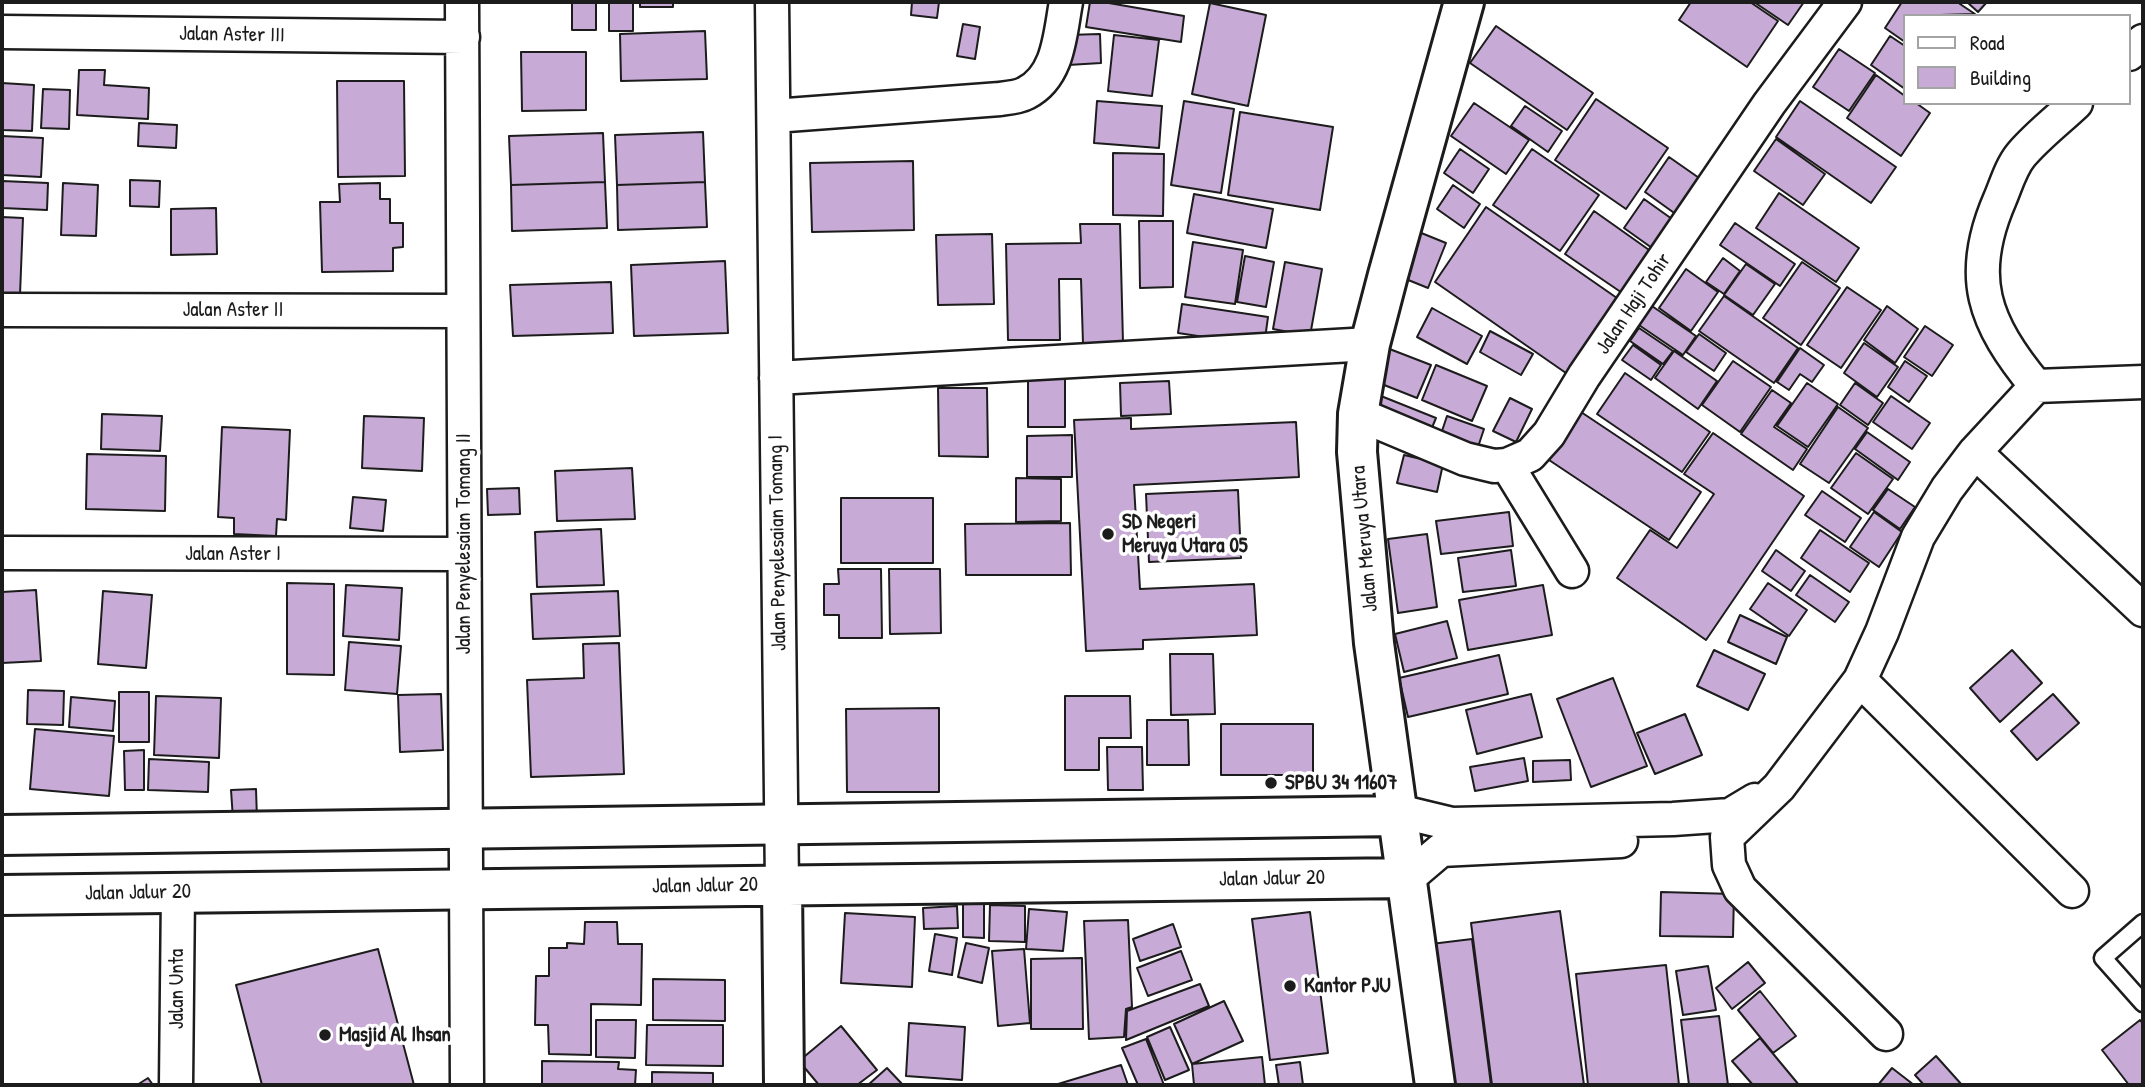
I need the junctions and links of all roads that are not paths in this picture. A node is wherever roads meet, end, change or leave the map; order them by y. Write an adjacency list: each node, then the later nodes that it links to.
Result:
1 (462, 2): 7 (street, Jalan Penyelesaian Tomang II)
2 (772, 2): 9 (street, Jalan Penyelesaian Tomang I)
3 (1066, 2): 9 (street)
4 (1464, 2): 12 (street, Jalan Meruya Utara)
5 (1845, 2): 18 (street, Jalan Haji Tohir)
6 (2, 32): 7 (street, Jalan Aster III)
7 (463, 37): 11 (street, Jalan Penyelesaian Tomang II)
8 (2074, 105): 15 (street)
9 (774, 116): 13 (street, Jalan Penyelesaian Tomang I)
10 (2, 310): 11 (street, Jalan Aster II)
11 (463, 311): 20 (street, Jalan Penyelesaian Tomang II)
12 (1370, 344): 13 (street); 16 (street, Jalan Meruya Utara)
13 (776, 378): 26 (street, Jalan Penyelesaian Tomang I)
14 (2143, 382): 15 (street)
15 (2036, 386): 17 (street)
16 (1358, 414): 18 (street); 25 (street, Jalan Meruya Utara)
17 (1975, 452): 22 (street); 24 (street)
18 (1507, 466): 21 (street)
19 (2, 553): 20 (street, Jalan Aster I)
20 (464, 554): 27 (street, Jalan Penyelesaian Tomang II)
21 (1572, 571)
22 (2143, 610)
23 (1861, 643): 25 (street)
24 (1860, 680): 29 (street); 34 (street)
25 (1398, 813): 26 (street); 30 (street); 31 (street, Jalan Meruya Utara)
26 (782, 824): 27 (street); 32 (street, Jalan Penyelesaian Tomang I)
27 (465, 829): 28 (street); 33 (street, Jalan Penyelesaian Tomang II)
28 (2, 835)
29 (1727, 837): 30 (street); 39 (street)
30 (1441, 850): 31 (street)
31 (1408, 878): 32 (street, Jalan Jalur 20); 43 (street, Jalan Meruya Utara)
32 (782, 885): 33 (street, Jalan Jalur 20); 42 (street, Jalan Penyelesaian Tomang I)
33 (465, 889): 35 (street, Jalan Jalur 20); 41 (street, Jalan Penyelesaian Tomang II)
34 (2072, 891)
35 (178, 892): 36 (street, Jalan Jalur 20); 40 (street, Jalan Unta)
36 (2, 895)
37 (2143, 923): 38 (lane)
38 (2143, 1003)
39 (1886, 1034)
40 (176, 1085)
41 (467, 1085)
42 (784, 1085)
43 (1435, 1085)

